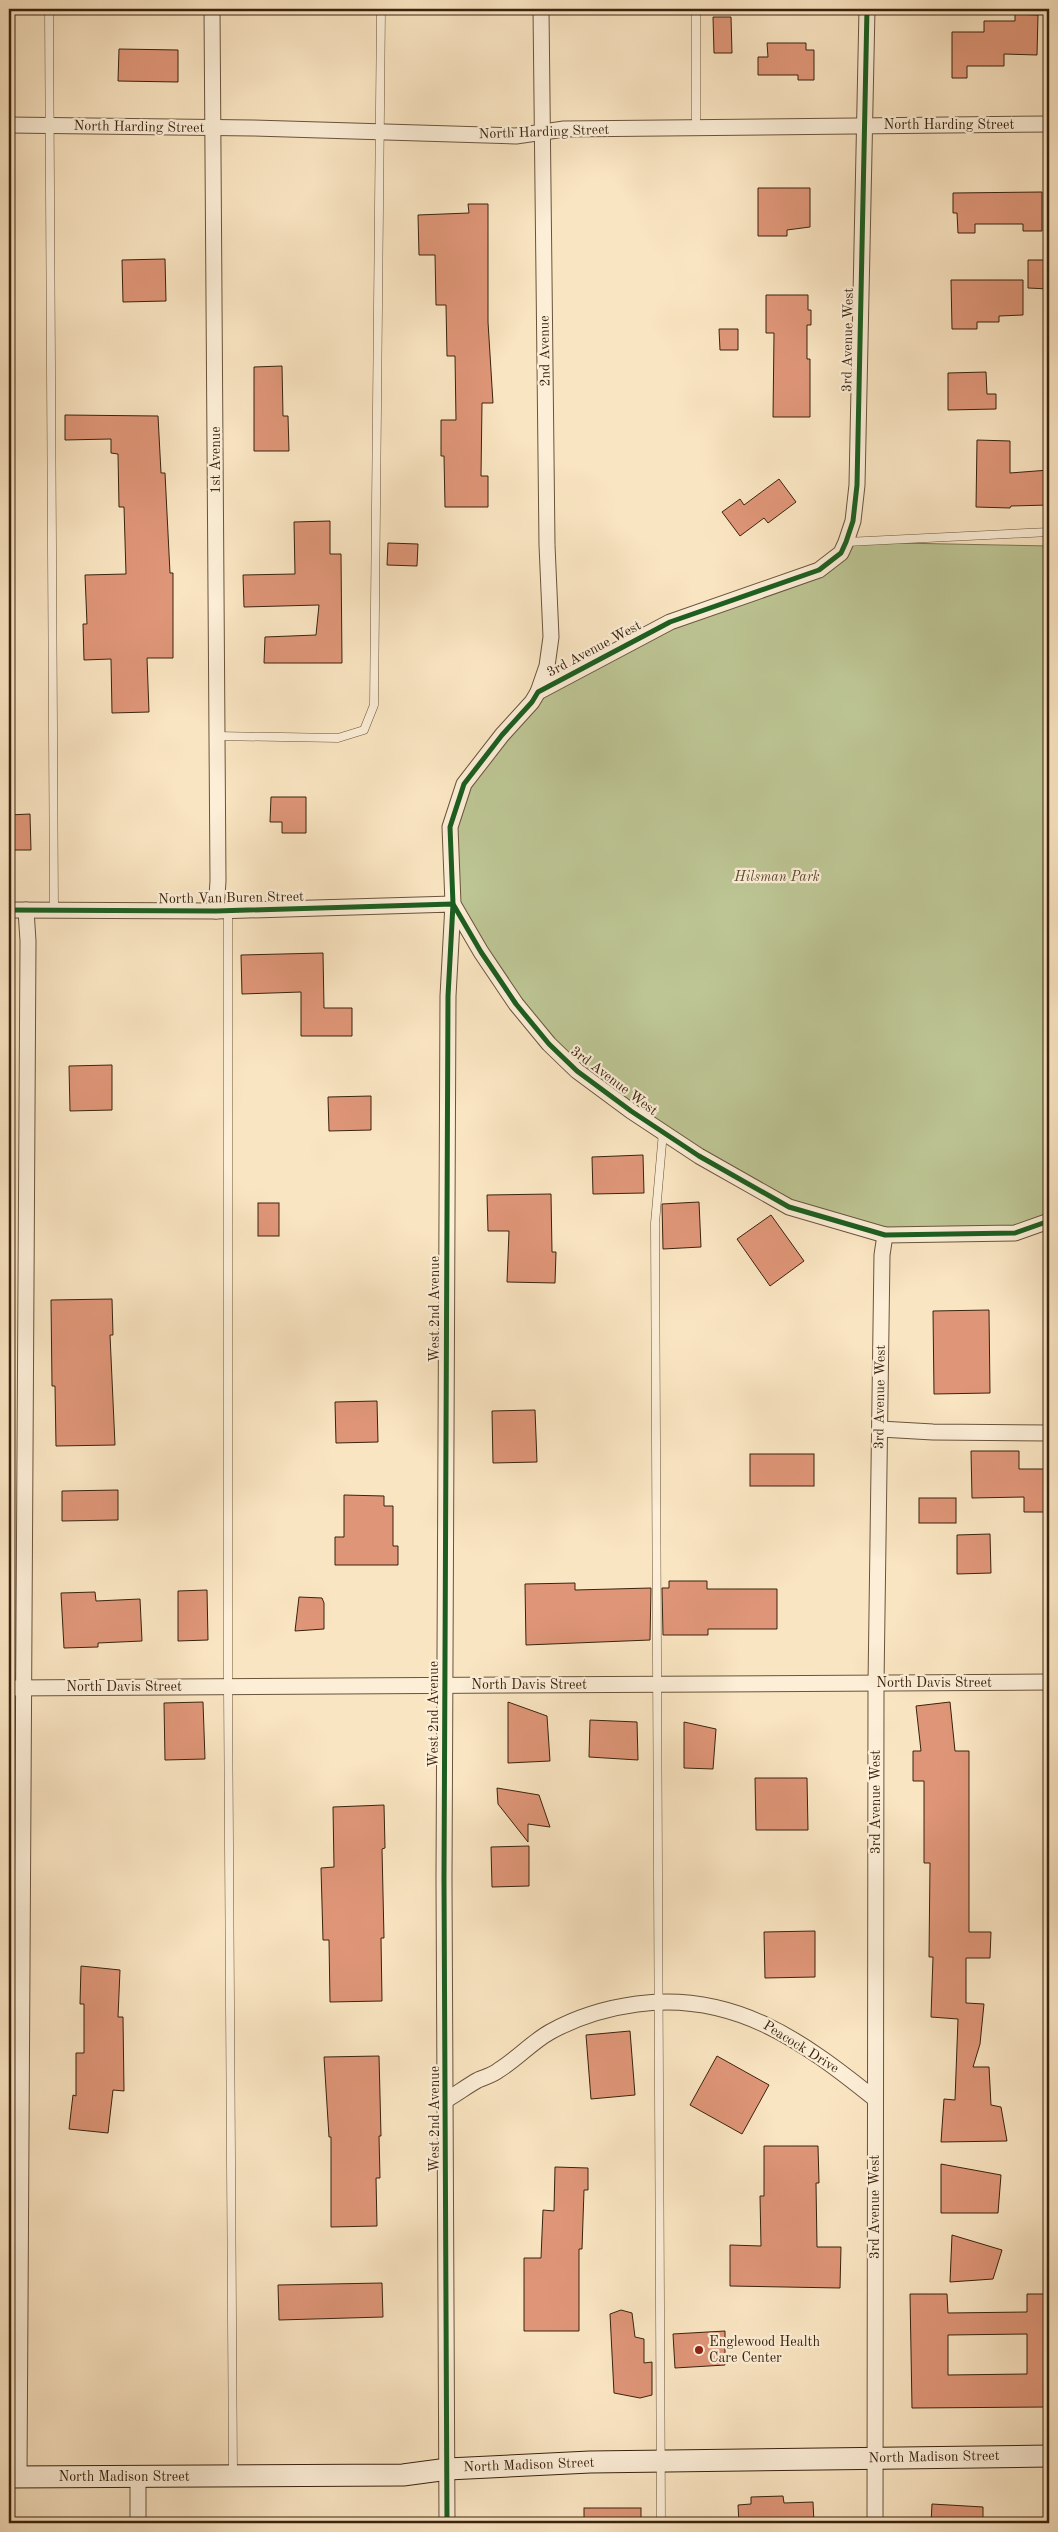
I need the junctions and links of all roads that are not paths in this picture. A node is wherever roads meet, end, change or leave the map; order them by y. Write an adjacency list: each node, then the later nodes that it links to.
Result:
1 (50, 9): 9 (lane)
2 (212, 9): 11 (street, 1st Avenue)
3 (381, 9): 14 (lane)
4 (541, 9): 13 (street, 2nd Avenue)
5 (696, 9): 12 (lane)
6 (867, 9): 10 (street, 3rd Avenue West)
7 (1049, 124): 10 (street, North Harding Street)
8 (9, 125): 9 (street, North Harding Street)
9 (49, 126): 11 (street, North Harding Street); 22 (lane)
10 (866, 126): 12 (street, North Harding Street); 16 (street, 3rd Avenue West)
11 (213, 128): 14 (street, North Harding Street); 18 (street, 1st Avenue)
12 (696, 128): 13 (street, North Harding Street)
13 (542, 131): 14 (street, North Harding Street); 17 (street, 2nd Avenue)
14 (380, 132): 18 (lane)
15 (1049, 532): 16 (lane)
16 (846, 542): 17 (street, 3rd Avenue West)
17 (538, 692): 19 (street, 3rd Avenue West)
18 (217, 736): 23 (street, 1st Avenue)
19 (453, 904): 23 (street, North Van Buren Street); 24 (street, 3rd Avenue West); 32 (street, West 2nd Avenue)
20 (9, 910): 21 (street, North Van Buren Street)
21 (26, 910): 22 (street, North Van Buren Street); 34 (street)
22 (54, 910): 23 (street, North Van Buren Street)
23 (222, 910): 33 (lane)
24 (663, 1132): 26 (street, 3rd Avenue West); 30 (lane)
25 (1049, 1221): 26 (street)
26 (885, 1234): 27 (street, 3rd Avenue West)
27 (880, 1429): 28 (street); 31 (street, 3rd Avenue West)
28 (1049, 1433)
29 (1049, 1682): 31 (street, North Davis Street)
30 (659, 1684): 31 (street, North Davis Street); 32 (street, North Davis Street); 35 (lane)
31 (876, 1684): 36 (street, 3rd Avenue West)
32 (445, 1685): 33 (street, North Davis Street); 37 (street, West 2nd Avenue)
33 (228, 1687): 34 (street, North Davis Street); 42 (lane)
34 (16, 1688): 43 (street)
35 (659, 2001): 36 (street, Peacock Drive); 37 (street, Peacock Drive); 40 (lane)
36 (875, 2099): 39 (street, 3rd Avenue West)
37 (446, 2100): 41 (street, West 2nd Avenue)
38 (1049, 2456): 39 (main road, North Madison Street)
39 (875, 2458): 40 (main road, North Madison Street); 48 (street, 3rd Avenue West)
40 (661, 2461): 41 (main road, North Madison Street); 47 (lane)
41 (448, 2468): 42 (main road, North Madison Street); 46 (street, West 2nd Avenue)
42 (233, 2476): 44 (main road, North Madison Street)
43 (14, 2477): 44 (main road, North Madison Street)
44 (138, 2477): 45 (street)
45 (138, 2523)
46 (447, 2523)
47 (661, 2523)
48 (875, 2523)

